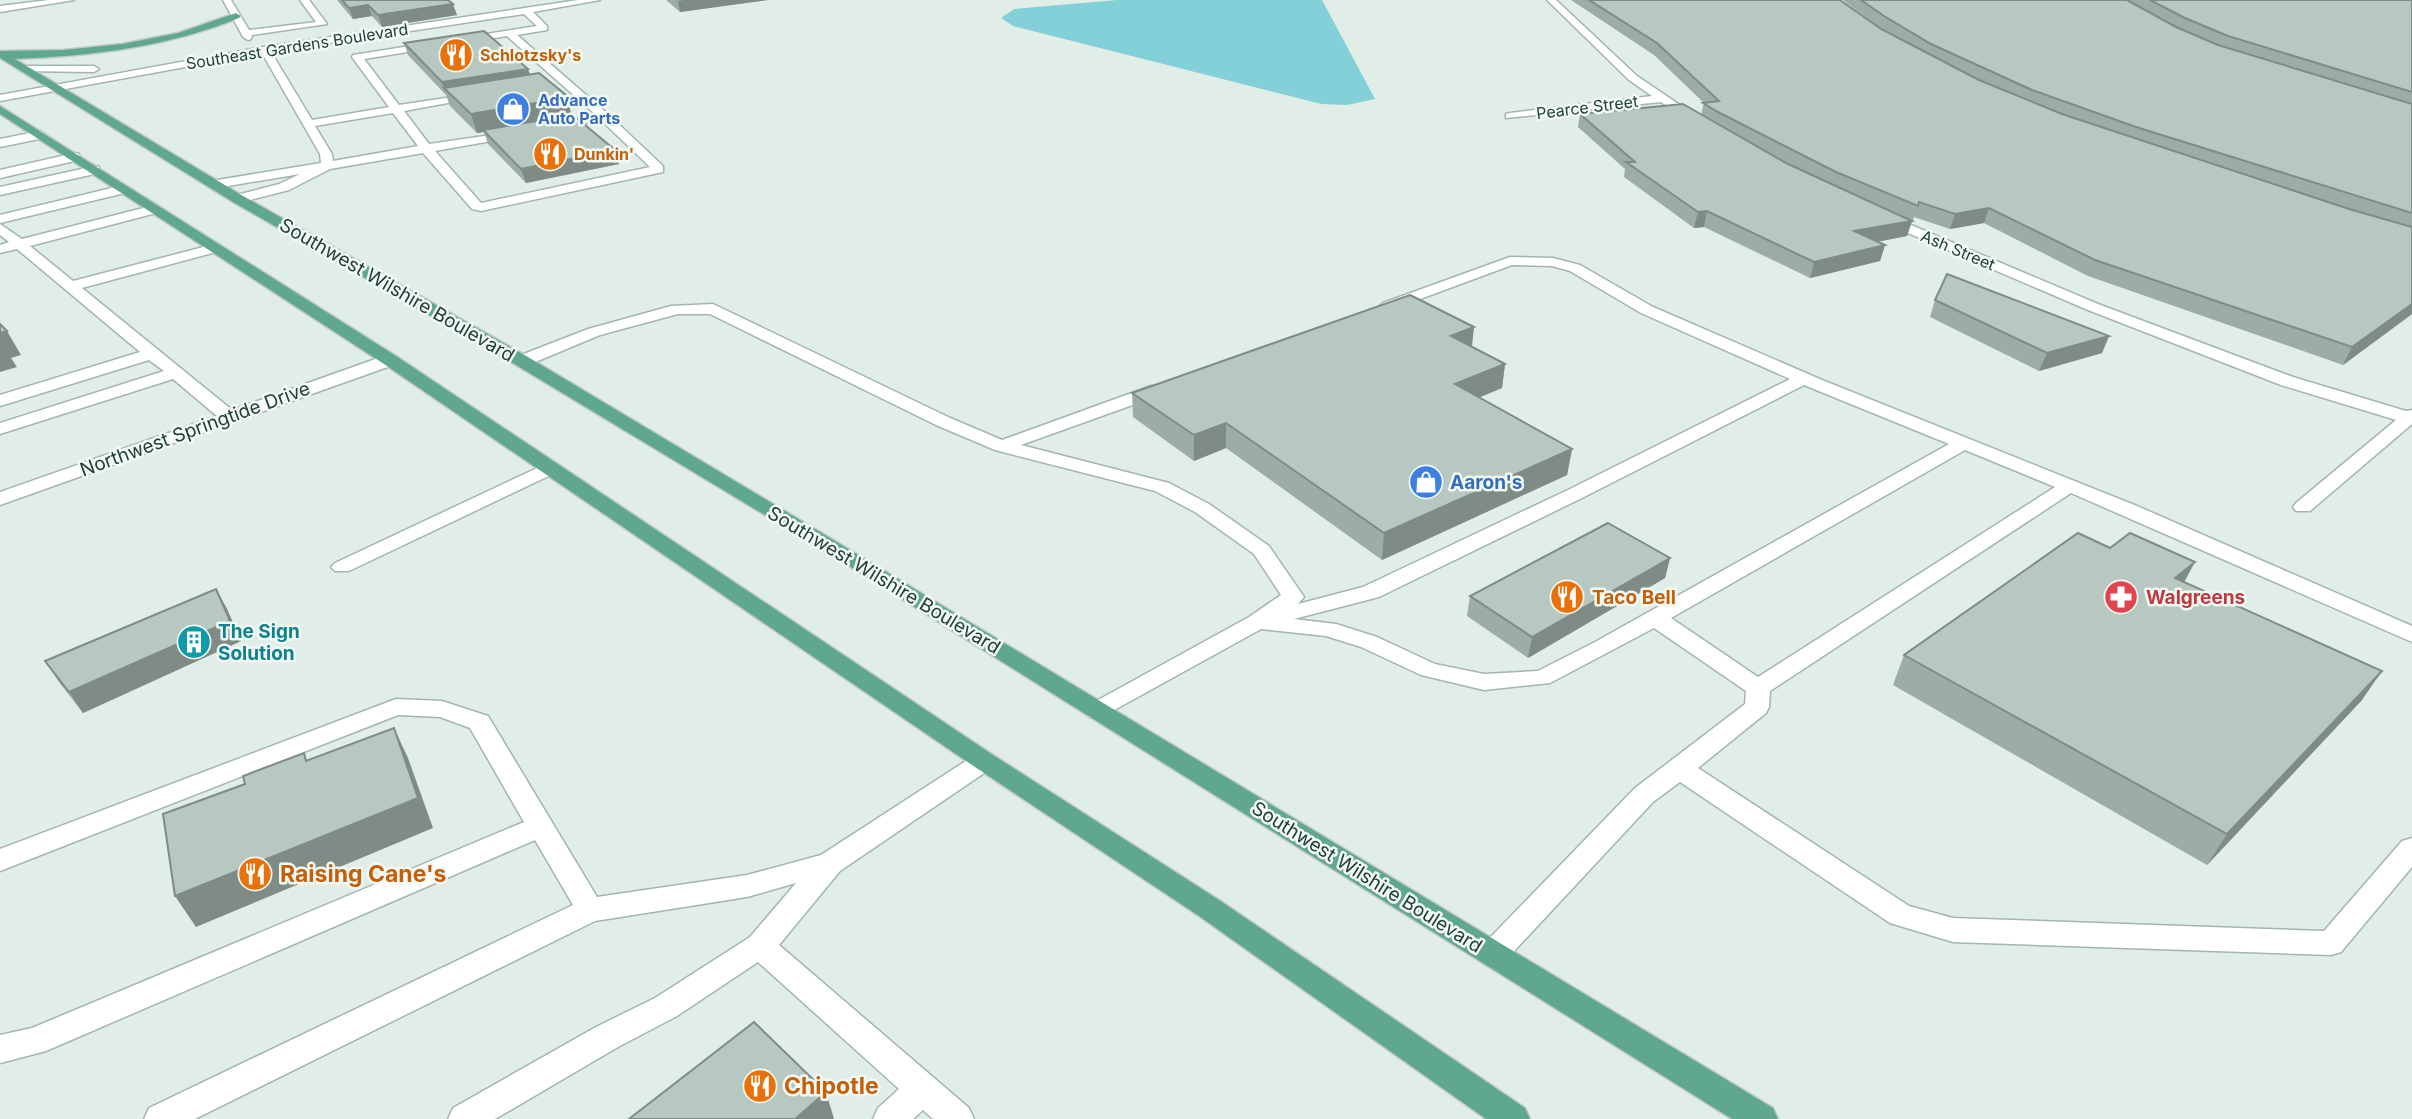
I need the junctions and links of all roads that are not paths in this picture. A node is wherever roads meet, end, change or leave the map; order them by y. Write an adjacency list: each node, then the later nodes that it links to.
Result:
1 (70, 0): 7 (street)
2 (227, 0): 11 (street)
3 (303, 0): 12 (street)
4 (500, 0): 10 (street)
5 (596, 0): 9 (street, Southeast Gardens Boulevard)
6 (1551, 0): 24 (street)
7 (24, 3): 8 (street)
8 (0, 9)
9 (526, 11): 10 (street, Southeast Gardens Boulevard); 14 (street)
10 (514, 13): 15 (street, Southeast Gardens Boulevard)
11 (236, 16): 13 (street); 17 (main road)
12 (297, 27): 13 (street); 15 (street)
13 (246, 33): 16 (street)
14 (509, 33): 20 (street); 27 (street)
15 (299, 45): 16 (street, Southeast Gardens Boulevard)
16 (261, 50): 18 (street, Southeast Gardens Boulevard); 30 (street)
17 (2, 55): 19 (main road, Southwest Wilshire Boulevard)
18 (228, 56): 19 (street); 22 (street, Southeast Gardens Boulevard)
19 (25, 69): 22 (main road, Southwest Wilshire Boulevard)
20 (564, 81): 21 (street); 29 (street)
21 (551, 83)
22 (55, 87): 25 (street, Southeast Gardens Boulevard); 41 (main road, Southwest Wilshire Boulevard)
23 (486, 94): 27 (street)
24 (1664, 97): 28 (street, Pearce Street); 32 (street)
25 (0, 98)
26 (0, 109): 34 (main road)
27 (396, 109): 30 (street); 36 (street)
28 (1510, 116)
29 (605, 117): 31 (street); 36 (street)
30 (308, 124): 38 (street)
31 (536, 129)
32 (1710, 130)
33 (522, 131): 36 (street)
34 (40, 135): 35 (street); 37 (main road)
35 (0, 143)
36 (426, 148): 38 (street)
37 (75, 158): 39 (main road); 40 (street)
38 (327, 166): 41 (street); 44 (street)
39 (95, 170): 42 (main road); 43 (street)
40 (0, 174)
41 (216, 184): 44 (main road, Southwest Wilshire Boulevard)
42 (124, 189): 45 (main road); 47 (street)
43 (0, 191)
44 (239, 199): 56 (main road, Southwest Wilshire Boulevard)
45 (156, 209): 49 (street); 50 (main road)
46 (1873, 213): 61 (street, Ash Street)
47 (0, 219)
48 (0, 228): 49 (street)
49 (19, 244): 51 (street); 52 (street)
50 (215, 248): 52 (street); 55 (main road)
51 (0, 249)
52 (71, 286): 54 (street)
53 (1368, 313): 58 (street)
54 (152, 353): 57 (street); 60 (street)
55 (390, 360): 62 (street, Northwest Springtide Drive); 66 (main road)
56 (522, 361): 65 (street); 75 (main road, Southwest Wilshire Boulevard)
57 (176, 373): 62 (street); 63 (street)
58 (1803, 379): 64 (street); 72 (street)
59 (1172, 384): 65 (street)
60 (0, 401)
61 (2410, 416): 69 (street)
62 (229, 417): 68 (street, Northwest Springtide Drive)
63 (0, 429)
64 (1964, 443): 67 (street); 71 (street)
65 (1002, 446): 72 (street)
66 (550, 468): 70 (street); 76 (main road)
67 (2069, 486): 73 (street); 74 (street)
68 (0, 499)
69 (2303, 507)
70 (342, 567)
71 (1655, 618): 72 (street); 74 (street)
72 (1257, 622): 75 (street)
73 (2412, 635)
74 (1758, 688): 77 (street)
75 (1098, 711): 84 (main road, Southwest Wilshire Boulevard)
76 (984, 761): 81 (street); 91 (main road)
77 (1680, 769): 79 (street); 84 (street)
78 (541, 826): 80 (street); 82 (street); 85 (street)
79 (2412, 848)
80 (0, 860)
81 (830, 863): 82 (street); 83 (street)
82 (590, 910): 87 (street)
83 (760, 946): 86 (street); 88 (street)
84 (1493, 954): 92 (main road, Southwest Wilshire Boulevard)
85 (0, 1049)
86 (923, 1088): 89 (street); 90 (street)
87 (162, 1119)
88 (465, 1119)
89 (890, 1119)
90 (957, 1119)
91 (1513, 1119)
92 (1760, 1119)

